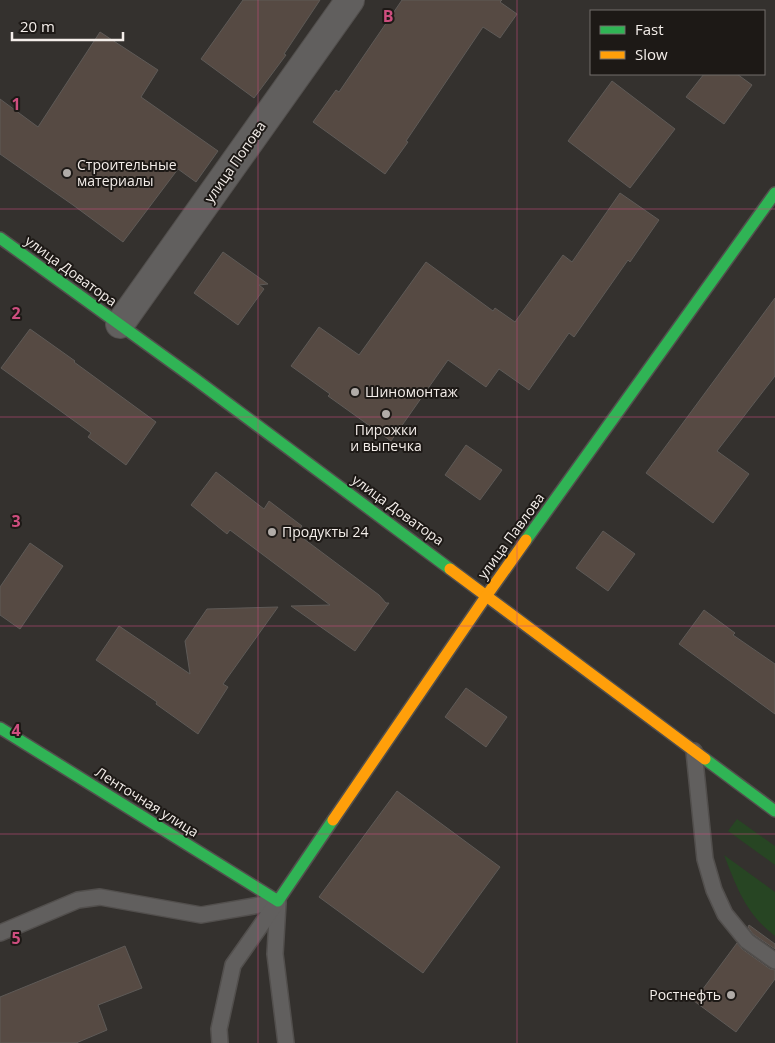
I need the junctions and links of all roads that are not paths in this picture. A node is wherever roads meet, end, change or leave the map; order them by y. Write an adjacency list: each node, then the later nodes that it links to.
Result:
1 (350, 0): 4 (street, улица Попова)
2 (775, 193): 5 (street, улица Павлова)
3 (0, 238): 4 (street, улица Доватора)
4 (120, 324): 5 (street, улица Доватора)
5 (487, 595): 7 (street, улица Доватора); 9 (street, улица Павлова)
6 (0, 728): 9 (street, Ленточная улица)
7 (694, 751): 8 (street, улица Доватора); 11 (lane)
8 (775, 811)
9 (278, 901): 10 (lane); 12 (lane); 13 (lane)
10 (0, 933)
11 (775, 961)
12 (220, 1043)
13 (286, 1043)

